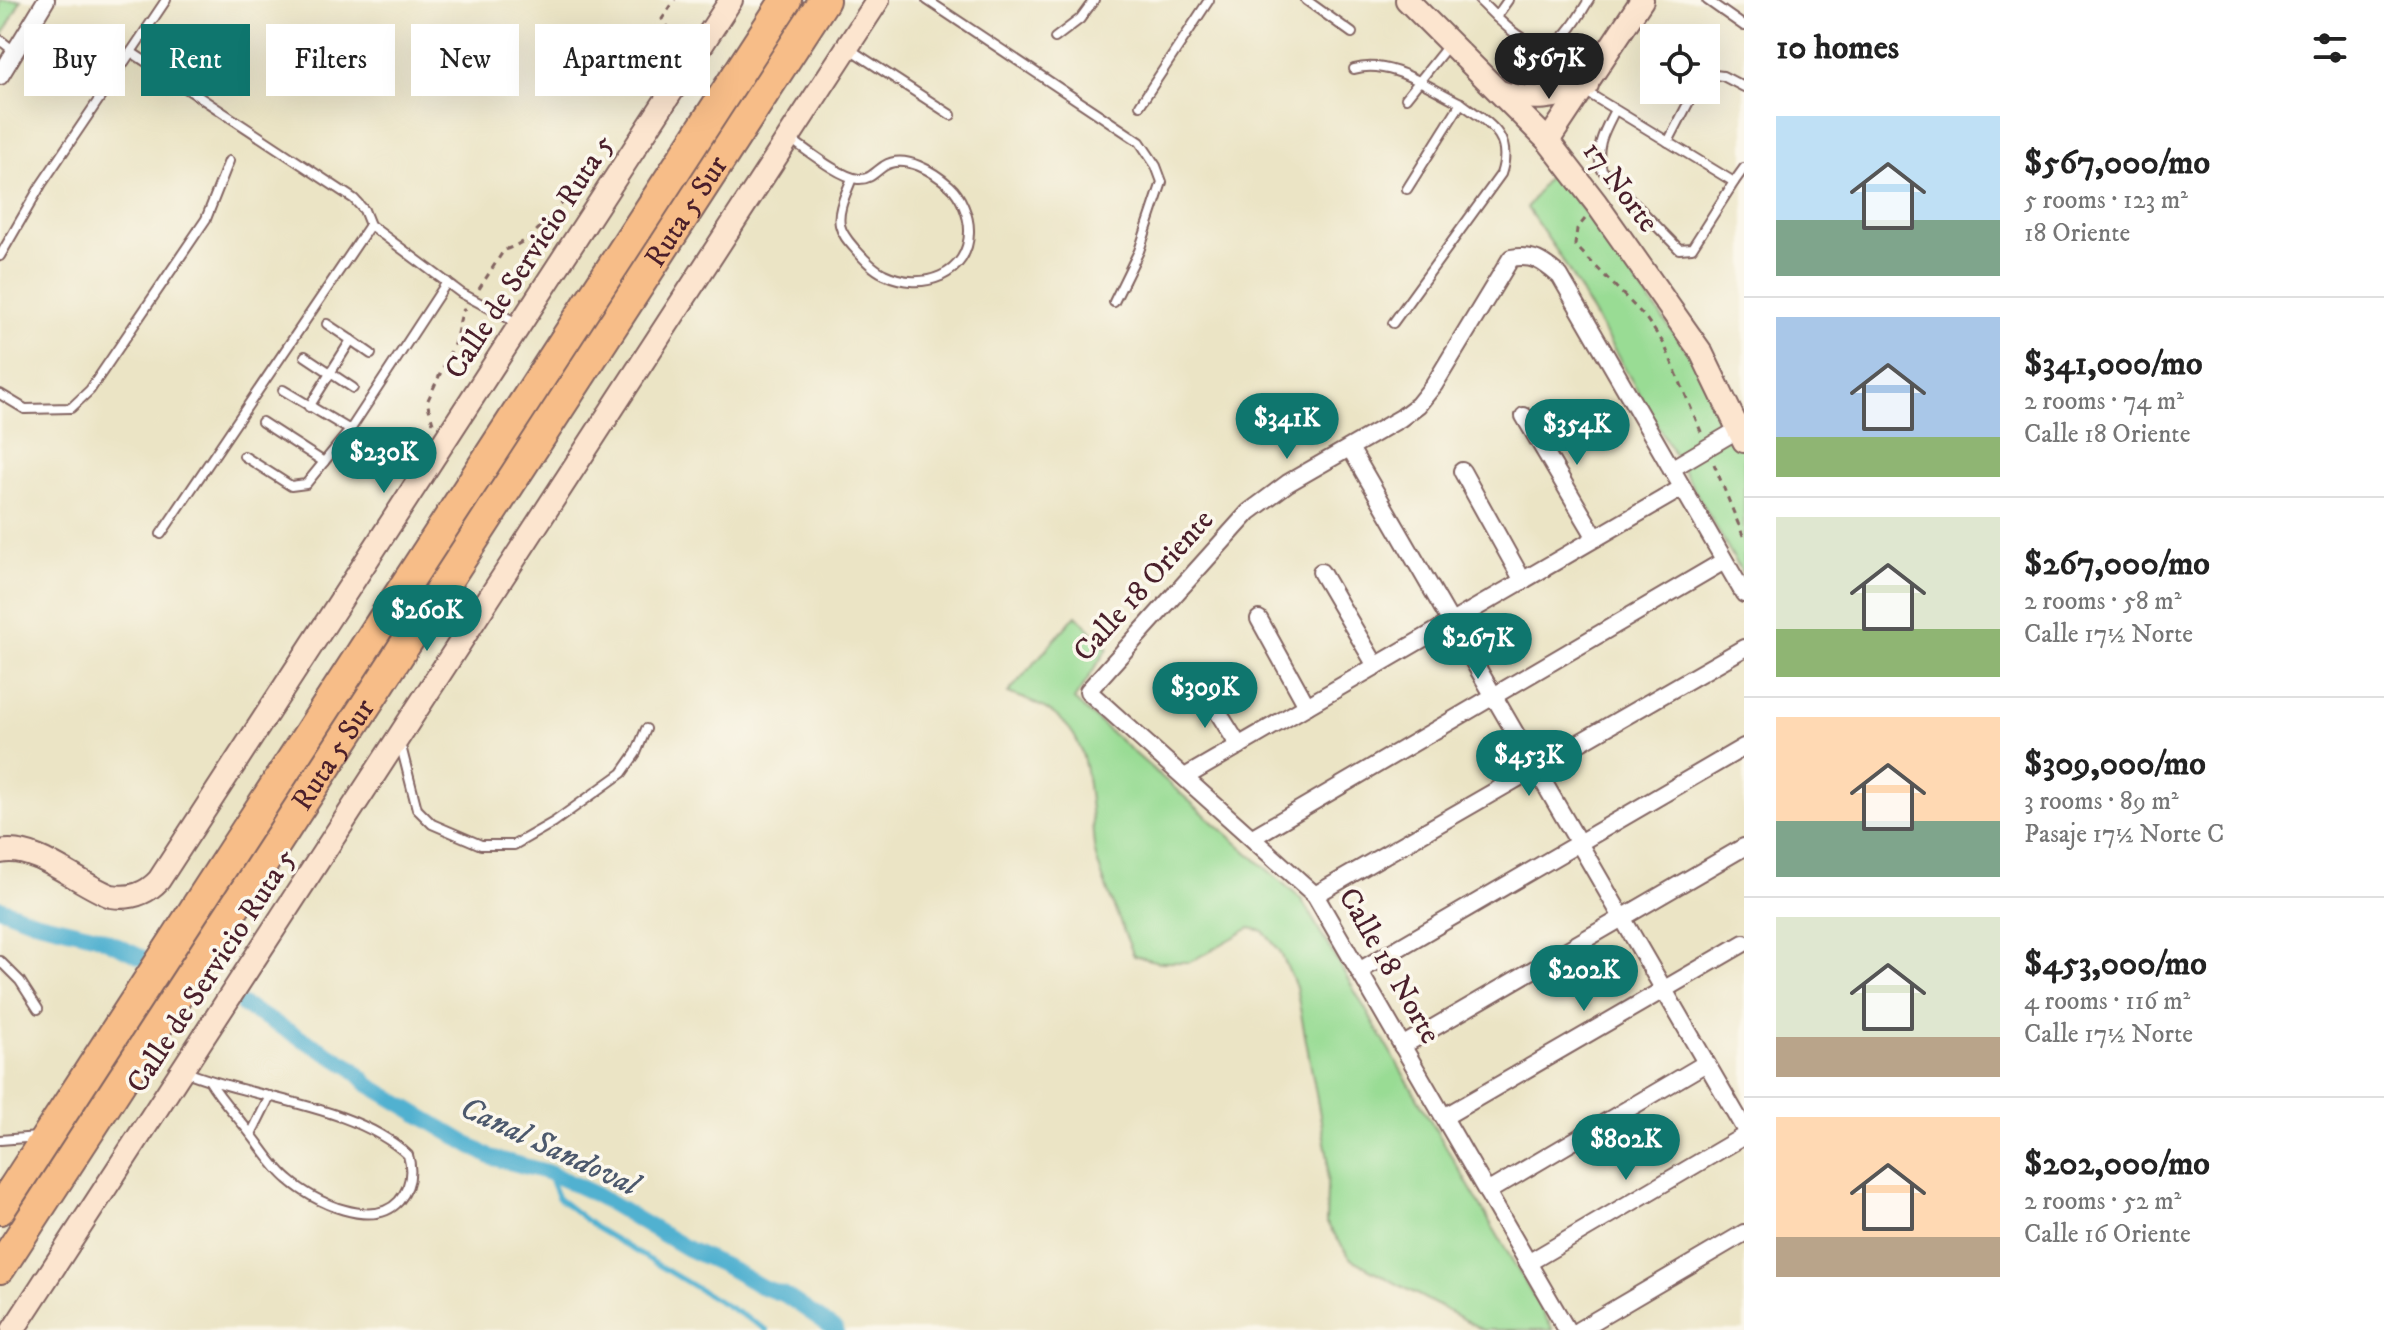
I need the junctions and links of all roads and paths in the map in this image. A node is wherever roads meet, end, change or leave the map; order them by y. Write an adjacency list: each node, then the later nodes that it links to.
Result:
1 (46, 0): 26 (street)
2 (166, 0): 27 (lane)
3 (675, 0): 19 (path)
4 (731, 0): 57 (street, Calle de Servicio Ruta 5)
5 (786, 0): 116 (highway, Ruta 5 Sur)
6 (824, 0): 123 (highway, Ruta 5 Sur)
7 (878, 0): 25 (street, Calle de Servicio Ruta 5)
8 (927, 0): 54 (lane)
9 (1094, 0): 22 (lane)
10 (1209, 0): 38 (lane)
11 (1306, 0): 21 (lane)
12 (1407, 0): 24 (street, 17 Norte)
13 (1479, 0): 18 (lane)
14 (1508, 0): 18 (lane)
15 (1589, 0): 18 (lane)
16 (1642, 0): 33 (street)
17 (1707, 0): 20 (lane)
18 (1496, 17)
19 (666, 24)
20 (1744, 26)
21 (1352, 33)
22 (1055, 38)
23 (0, 40): 26 (lane)
24 (1451, 43): 31 (lane); 34 (street, 17 Norte)
25 (848, 47): 40 (lane); 41 (street, Calle de Servicio Ruta 5)
26 (15, 52): 29 (street)
27 (131, 52): 50 (lane); 51 (lane)
28 (1354, 69): 31 (lane)
29 (0, 76)
30 (1720, 76): 32 (lane)
31 (1418, 82): 35 (lane); 36 (lane)
32 (1744, 87)
33 (1585, 88): 34 (street); 39 (lane); 42 (street)
34 (1500, 92): 42 (street, 17 Norte)
35 (1406, 98)
36 (1461, 103): 49 (lane); 55 (lane)
37 (1688, 104): 43 (lane)
38 (1140, 105)
39 (1615, 110): 43 (lane); 48 (lane)
40 (951, 115)
41 (789, 138): 47 (lane); 92 (street, Calle de Servicio Ruta 5)
42 (1548, 141): 70 (street, 17 Norte)
43 (1668, 142): 48 (lane)
44 (229, 161): 64 (lane)
45 (603, 161): 53 (path)
46 (1744, 168): 48 (lane)
47 (852, 178): 47 (lane)
48 (1734, 182)
49 (1407, 189)
50 (370, 225): 52 (lane); 77 (lane)
51 (0, 256)
52 (447, 282): 53 (lane); 69 (lane)
53 (472, 300): 57 (lane); 68 (path)
54 (1114, 302)
55 (1393, 323)
56 (327, 324): 58 (lane)
57 (522, 326): 100 (street, Calle de Servicio Ruta 5)
58 (351, 340): 59 (lane); 61 (lane)
59 (371, 354)
60 (305, 356): 61 (lane)
61 (330, 373): 62 (lane); 65 (lane)
62 (353, 388)
63 (283, 390): 65 (lane)
64 (0, 394)
65 (309, 407): 69 (lane)
66 (1524, 416): 78 (street)
67 (262, 422): 73 (lane)
68 (433, 424)
69 (350, 430): 73 (lane)
70 (1742, 432): 74 (street)
71 (1350, 448): 74 (street, Calle 18 Oriente); 84 (street); 87 (street, Calle 18 Oriente)
72 (244, 456): 73 (lane)
73 (324, 462)
74 (1671, 469): 76 (street)
75 (1462, 471): 81 (street)
76 (1682, 488): 78 (street); 79 (street)
77 (161, 534)
78 (1596, 538): 81 (street)
79 (1724, 561): 82 (street); 89 (street)
80 (1321, 572): 86 (street)
81 (1523, 581): 84 (street)
82 (1744, 594)
83 (1259, 619): 90 (street)
84 (1451, 623): 86 (street); 89 (street)
85 (1744, 648): 95 (street)
86 (1376, 666): 90 (street)
87 (1088, 691): 96 (street, Calle 18 Norte)
88 (1206, 693): 93 (street)
89 (1493, 695): 95 (street); 97 (street)
90 (1307, 706): 93 (street)
91 (646, 729): 92 (lane)
92 (394, 745): 110 (street, Calle de Servicio Ruta 5)
93 (1239, 746): 96 (street)
94 (1744, 747): 98 (street)
95 (1535, 769): 98 (street); 101 (street)
96 (1185, 777): 97 (street, Calle 18 Norte)
97 (1253, 837): 101 (street, Calle 18 Norte)
98 (1579, 843): 102 (street); 105 (street)
99 (1744, 847): 102 (street)
100 (0, 852)
101 (1315, 895): 105 (street, Calle 18 Norte)
102 (1622, 918): 106 (street); 108 (street)
103 (1744, 943): 106 (street)
104 (0, 961): 107 (lane)
105 (1359, 971): 108 (street, Calle 18 Norte)
106 (1664, 989): 109 (street); 113 (street)
107 (38, 1009)
108 (1402, 1046): 113 (street, Calle 18 Norte)
109 (1706, 1063): 114 (street); 119 (street)
110 (183, 1070): 111 (lane); 124 (street, Calle de Servicio Ruta 5)
111 (209, 1080): 112 (lane); 115 (lane)
112 (270, 1096): 115 (lane); 115 (lane)
113 (1444, 1117): 119 (street, Calle 18 Norte)
114 (1744, 1128)
115 (251, 1134)
116 (47, 1136): 118 (lane); 120 (highway, Ruta 5 Sur)
117 (1744, 1136): 122 (street)
118 (0, 1140)
119 (1487, 1192): 122 (street, Calle 18 Norte)
120 (0, 1209)
121 (1744, 1233): 126 (street)
122 (1528, 1263): 125 (street, Calle 18 Norte)
123 (0, 1268)
124 (13, 1330)
125 (1567, 1330)
126 (1579, 1330)

